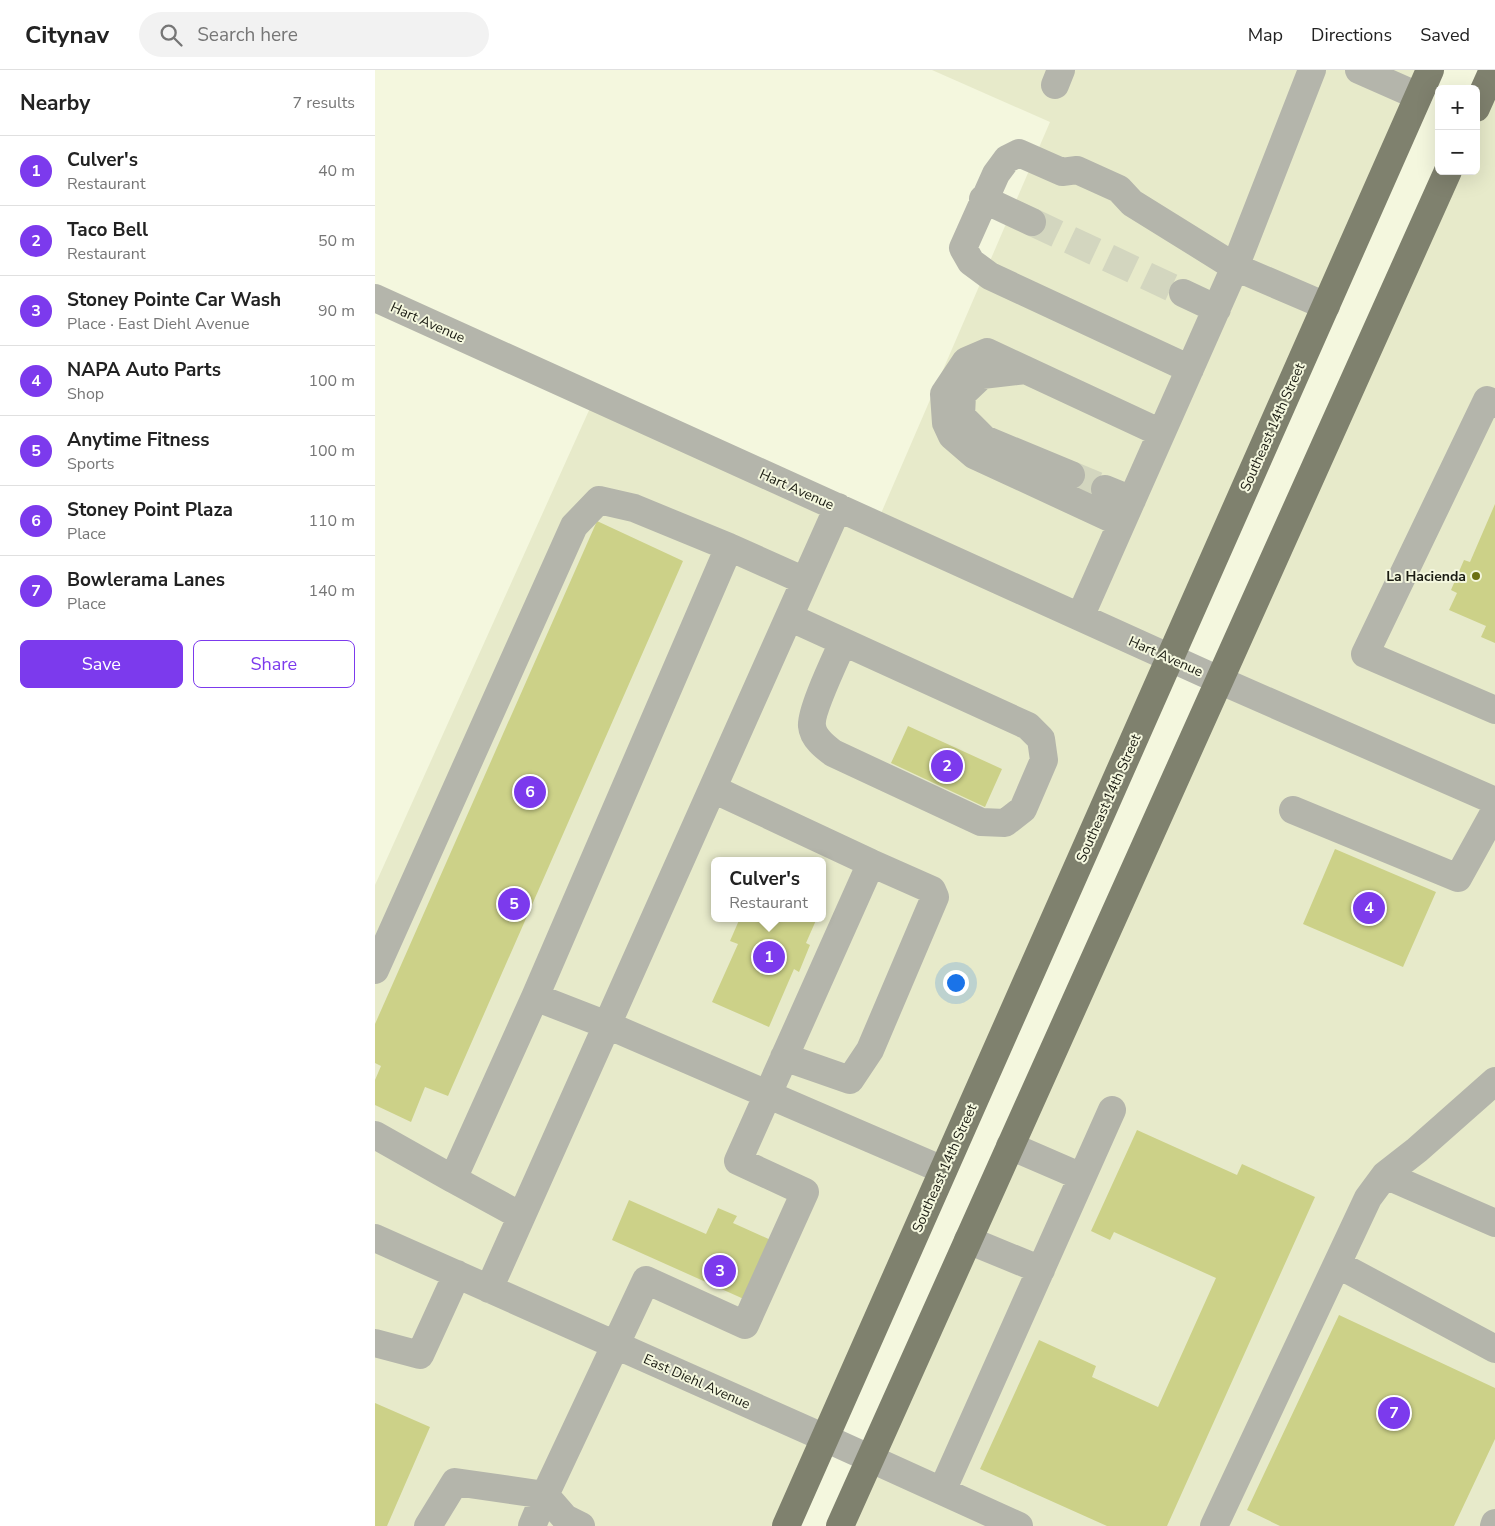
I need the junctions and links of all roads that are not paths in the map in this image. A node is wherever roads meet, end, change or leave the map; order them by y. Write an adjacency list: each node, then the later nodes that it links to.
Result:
1 (1312, 70): 10 (street)
2 (1359, 70): 5 (street)
3 (1430, 70): 5 (main road, Southeast 14th Street)
4 (1493, 70): 6 (main road)
5 (1419, 96): 13 (main road, Southeast 14th Street)
6 (1480, 99)
7 (1446, 175): 29 (main road)
8 (983, 200): 9 (street); 10 (street); 15 (street)
9 (1032, 222)
10 (1235, 267): 13 (street); 14 (street)
11 (1183, 293): 14 (street)
12 (375, 298): 21 (street, Hart Avenue)
13 (1325, 306): 28 (main road, Southeast 14th Street)
14 (1217, 309): 15 (street)
15 (1190, 369): 18 (street)
16 (1027, 370): 18 (street); 19 (street); 22 (street)
17 (1495, 404): 30 (street)
18 (1161, 432): 22 (street)
19 (1071, 475)
20 (1105, 489): 22 (street)
21 (838, 508): 24 (street); 25 (street, Hart Avenue)
22 (1126, 511): 25 (street)
23 (729, 547): 24 (street); 36 (street); 37 (street)
24 (805, 581): 26 (street)
25 (1079, 616): 28 (street, Hart Avenue)
26 (789, 617): 27 (street); 31 (street)
27 (843, 642): 27 (street)
28 (1170, 657): 29 (street, Hart Avenue); 45 (main road, Southeast 14th Street)
29 (1219, 680): 32 (street, Hart Avenue); 44 (main road)
30 (1495, 710)
31 (713, 789): 35 (street); 38 (street)
32 (1495, 800)
33 (1293, 810): 34 (street)
34 (1495, 811)
35 (871, 863): 39 (street); 39 (street)
36 (375, 970)
37 (535, 997): 38 (street); 48 (street)
38 (607, 1025): 41 (street); 49 (street)
39 (784, 1057): 41 (street)
40 (1492, 1088): 46 (street)
41 (768, 1094): 45 (street); 58 (street)
42 (1112, 1110): 47 (street)
43 (375, 1135): 48 (street)
44 (1011, 1146): 47 (street); 52 (main road)
45 (943, 1170): 60 (main road, Southeast 14th Street)
46 (1385, 1175): 50 (street); 53 (street)
47 (1082, 1177): 54 (street)
48 (453, 1179): 49 (street)
49 (521, 1216): 56 (street)
50 (1495, 1223)
51 (375, 1238): 55 (street, East Diehl Avenue)
52 (968, 1240): 54 (street); 61 (main road)
53 (1337, 1264): 59 (street); 70 (street)
54 (1041, 1270): 62 (street)
55 (457, 1274): 56 (street, East Diehl Avenue); 57 (street)
56 (489, 1288): 58 (street, East Diehl Avenue)
57 (375, 1343)
58 (617, 1345): 60 (street, East Diehl Avenue); 63 (street)
59 (1495, 1349)
60 (825, 1438): 61 (street, East Diehl Avenue); 67 (main road, Southeast 14th Street)
61 (870, 1458): 62 (street, East Diehl Avenue); 68 (main road)
62 (942, 1492): 69 (street, East Diehl Avenue)
63 (545, 1495): 64 (street); 65 (street); 66 (street)
64 (429, 1526)
65 (532, 1526)
66 (581, 1526)
67 (786, 1526)
68 (840, 1526)
69 (1019, 1526)
70 (1215, 1526)

